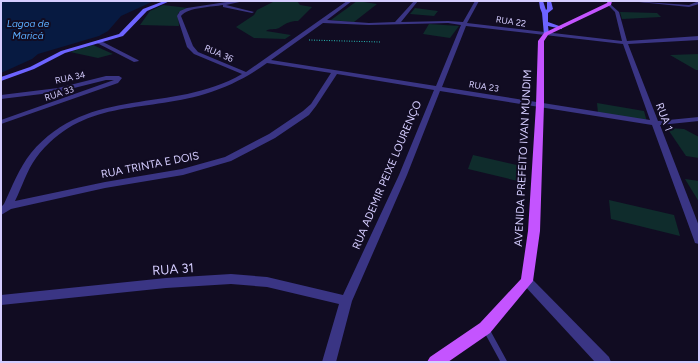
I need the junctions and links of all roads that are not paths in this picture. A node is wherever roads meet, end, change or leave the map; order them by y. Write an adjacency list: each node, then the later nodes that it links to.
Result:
1 (168, 1): 22 (street)
2 (242, 1): 11 (street, RUA 36)
3 (350, 1): 14 (street)
4 (416, 1): 16 (street)
5 (477, 1): 17 (street, RUA ADEMIR PEIXE LOURENÇO)
6 (541, 1): 13 (street)
7 (550, 1): 13 (street)
8 (631, 1): 9 (street)
9 (699, 2)
10 (609, 3): 18 (main road); 23 (street, RUA 1)
11 (218, 4): 12 (street); 28 (street, RUA 36)
12 (252, 12)
13 (545, 13): 15 (street)
14 (321, 21): 16 (street, RUA 22); 26 (street)
15 (545, 23): 18 (street); 19 (street)
16 (396, 24): 17 (street, RUA 22)
17 (464, 24): 19 (street, RUA 22); 31 (street, RUA ADEMIR PEIXE LOURENÇO)
18 (560, 28): 19 (main road)
19 (546, 34): 23 (street, RUA 22); 33 (main road, AVENIDA PREFEITO IVAN MUNDIM)
20 (699, 38): 21 (street, RUA 22)
21 (687, 39): 23 (street, RUA 22); 24 (street)
22 (99, 42): 25 (street); 30 (street)
23 (625, 43): 36 (street, RUA 1)
24 (699, 46)
25 (136, 61)
26 (266, 61): 27 (street, RUA 23); 28 (street)
27 (335, 72): 31 (street, RUA 23); 37 (street, RUA TRINTA E DOIS)
28 (247, 74): 37 (street)
29 (119, 78): 32 (street, RUA 34); 35 (street, RUA 33)
30 (1, 79)
31 (437, 88): 33 (street, RUA 23); 42 (street, RUA ADEMIR PEIXE LOURENÇO)
32 (1, 97)
33 (540, 105): 36 (street, RUA 23); 40 (main road, AVENIDA PREFEITO IVAN MUNDIM)
34 (699, 118): 36 (street, RUA 23)
35 (1, 122)
36 (654, 123): 39 (street, RUA 1)
37 (8, 206): 38 (street)
38 (1, 212)
39 (699, 240)
40 (527, 281): 43 (main road); 47 (street)
41 (1, 300): 42 (street, RUA 31)
42 (346, 301): 44 (street, RUA ADEMIR PEIXE LOURENÇO)
43 (485, 328): 45 (main road); 46 (lane)
44 (329, 362)
45 (435, 362)
46 (504, 362)
47 (604, 362)

